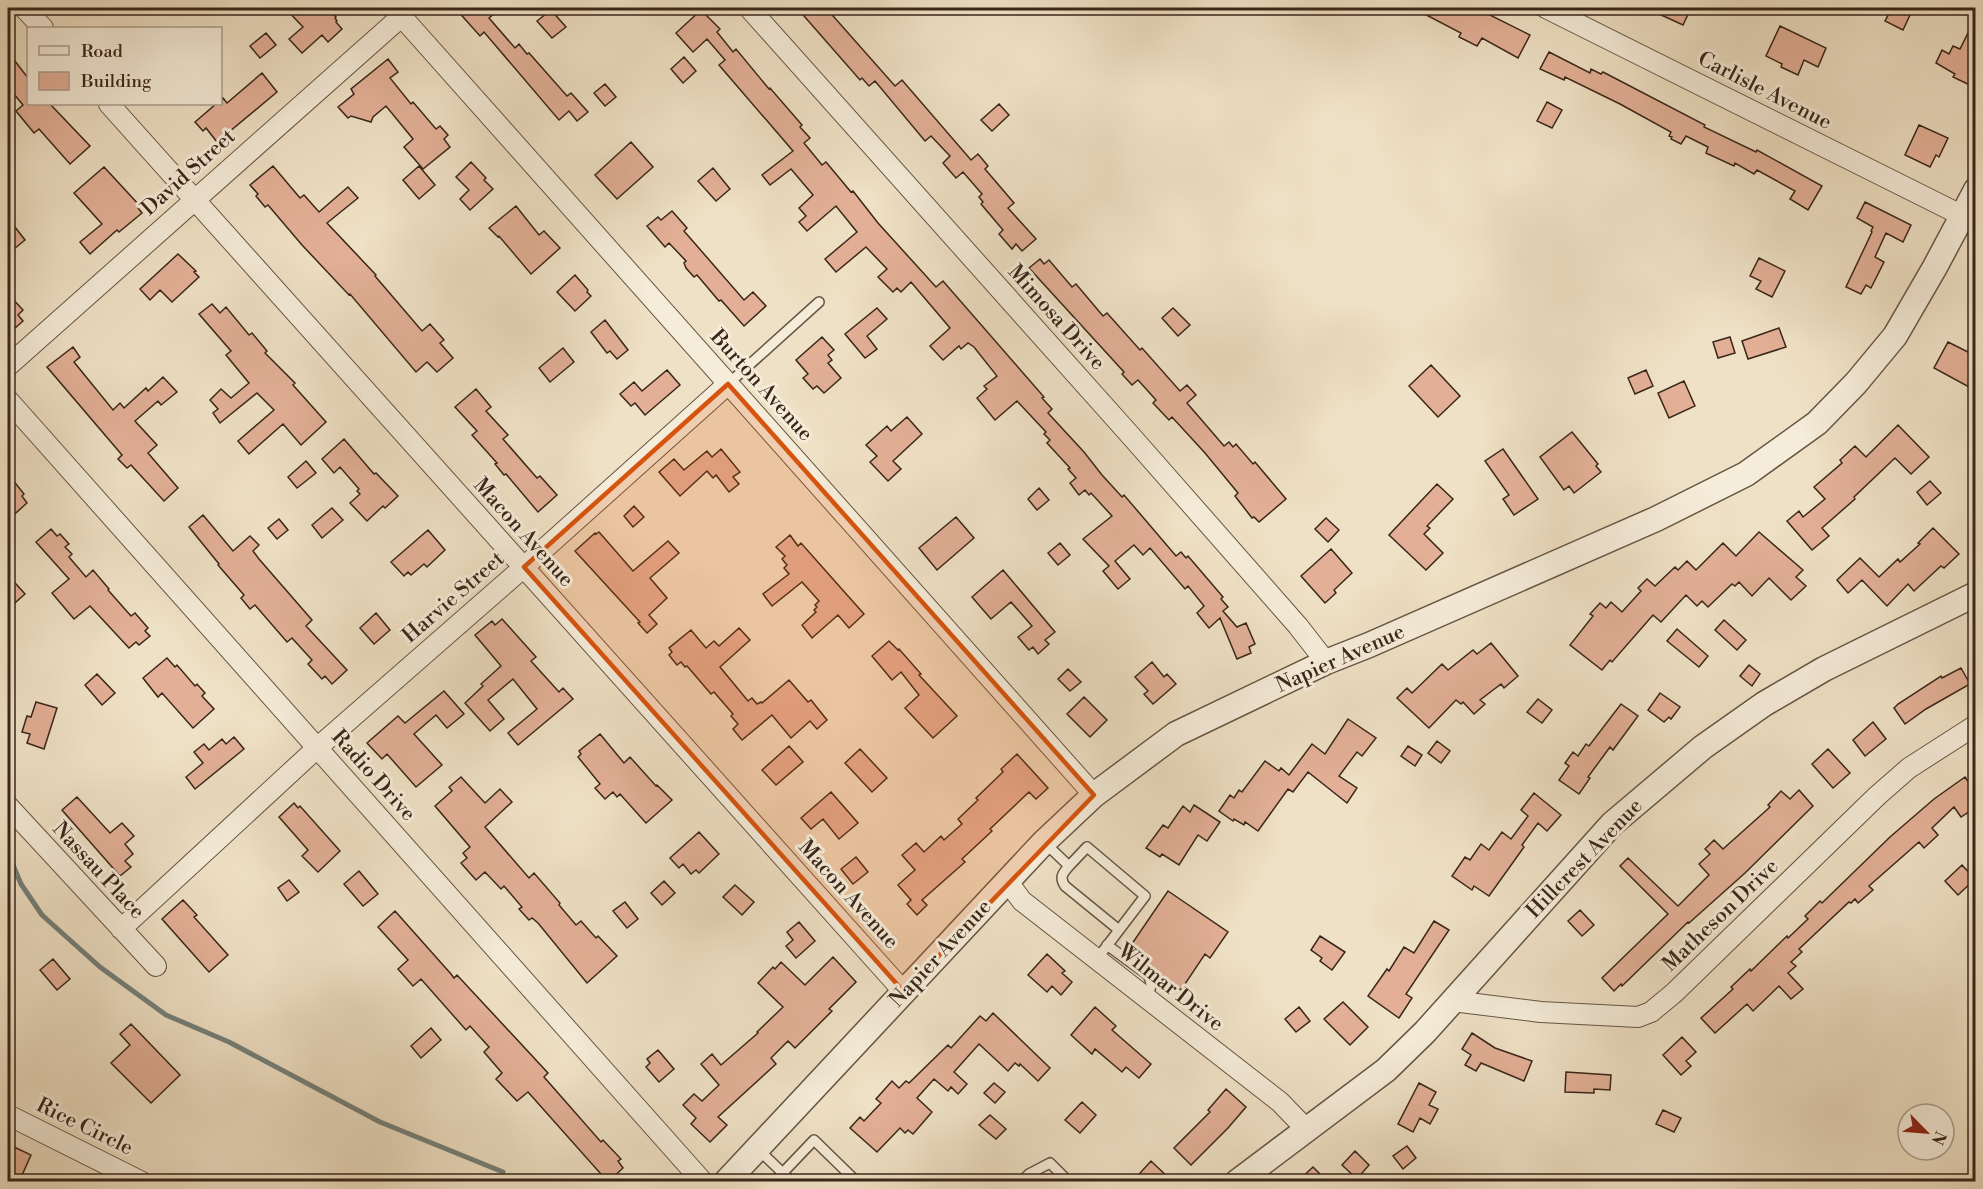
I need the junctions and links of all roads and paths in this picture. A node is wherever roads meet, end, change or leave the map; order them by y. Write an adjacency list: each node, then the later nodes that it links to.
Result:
1 (24, 8): 5 (street)
2 (749, 8): 16 (street, Mimosa Drive)
3 (1546, 8): 9 (street, Carlisle Avenue)
4 (398, 12): 8 (street, David Street); 12 (street, Burton Avenue)
5 (42, 27)
6 (110, 105): 8 (street, Macon Avenue)
7 (1976, 190): 9 (street, Napier Avenue)
8 (194, 199): 11 (street, David Street); 14 (street, Macon Avenue)
9 (1961, 215): 16 (street, Napier Avenue)
10 (819, 302): 12 (lane, Harvie Street)
11 (8, 366)
12 (728, 384): 14 (street, Harvie Street); 19 (street, Burton Avenue)
13 (8, 400): 18 (street, Radio Drive)
14 (524, 567): 18 (street, Harvie Street); 28 (street, Macon Avenue)
15 (1976, 594): 29 (street, Hillcrest Avenue)
16 (1326, 662): 19 (street, Napier Avenue)
17 (1976, 725): 29 (street, Matheson Drive)
18 (317, 748): 24 (street, Harvie Street); 35 (street, Radio Drive)
19 (1094, 795): 21 (street, Napier Avenue)
20 (8, 806): 24 (street, Nassau Place)
21 (1044, 842): 22 (lane); 23 (street, Napier Avenue)
22 (1069, 866): 25 (lane); 25 (lane)
23 (1008, 882): 26 (street, Wilmar Drive); 28 (street, Napier Avenue)
24 (121, 929): 27 (street, Nassau Place)
25 (1119, 930): 26 (lane)
26 (1102, 952): 31 (street, Wilmar Drive)
27 (156, 966)
28 (904, 992): 32 (street, Napier Avenue)
29 (1452, 1001): 31 (street, Hillcrest Avenue)
30 (8, 1115): 34 (street, Rice Circle)
31 (1307, 1130): 42 (street, Hillcrest Avenue)
32 (757, 1148): 33 (lane); 36 (street, Napier Avenue)
33 (783, 1172): 37 (lane); 38 (lane); 39 (lane)
34 (142, 1182)
35 (704, 1182)
36 (726, 1182)
37 (774, 1182)
38 (792, 1182)
39 (857, 1182)
40 (1021, 1182): 41 (lane)
41 (1069, 1182)
42 (1237, 1182)

